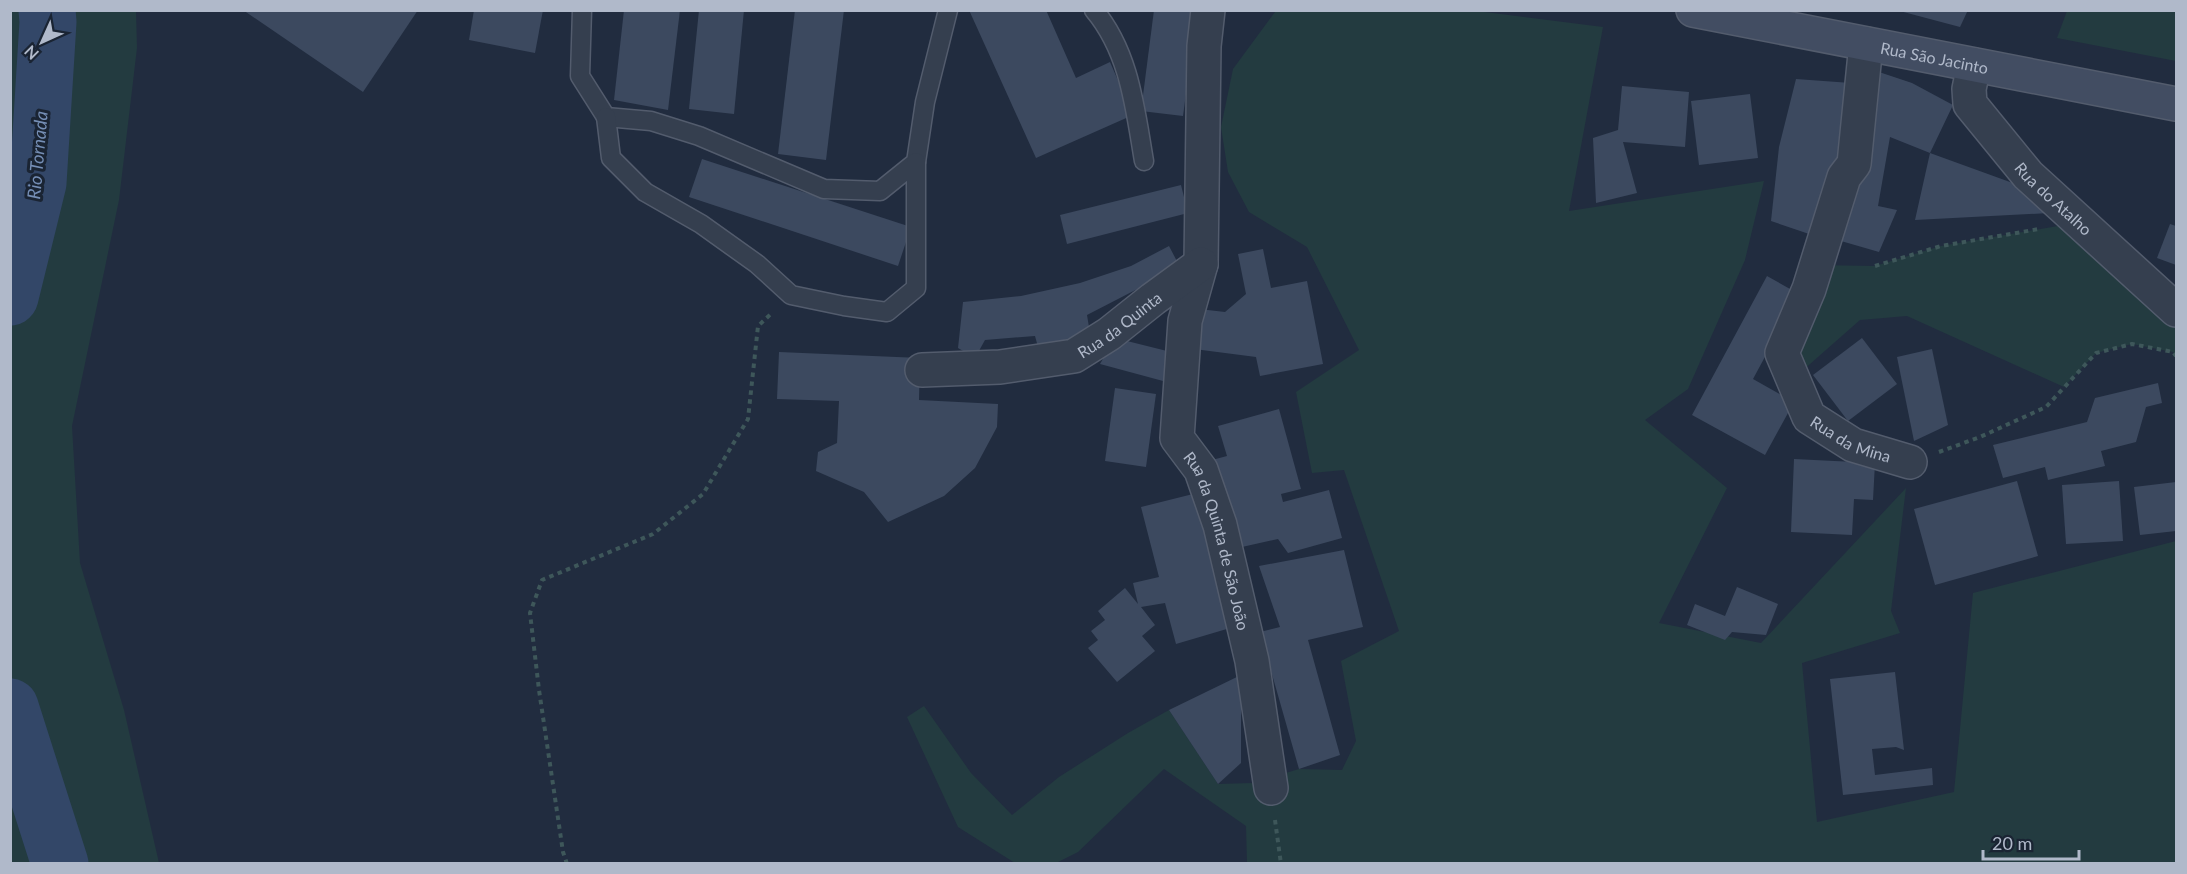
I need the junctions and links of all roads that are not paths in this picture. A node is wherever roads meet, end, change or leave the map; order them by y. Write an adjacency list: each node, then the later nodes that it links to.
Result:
1 (582, 10): 9 (lane)
2 (948, 10): 11 (lane)
3 (1094, 10): 10 (lane)
4 (1208, 10): 12 (street, Rua da Quinta de São João)
5 (1693, 10): 6 (main road, Rua São Jacinto)
6 (1866, 44): 7 (main road, Rua São Jacinto); 15 (street, Rua da Mina)
7 (1974, 65): 8 (main road, Rua São Jacinto); 13 (street, Rua do Atalho)
8 (2176, 104)
9 (606, 117): 11 (lane); 11 (lane)
10 (1144, 161)
11 (916, 162)
12 (1201, 264): 14 (street, Rua da Quinta); 16 (street, Rua da Quinta de São João)
13 (2176, 310)
14 (922, 370)
15 (1910, 462)
16 (1271, 788)

